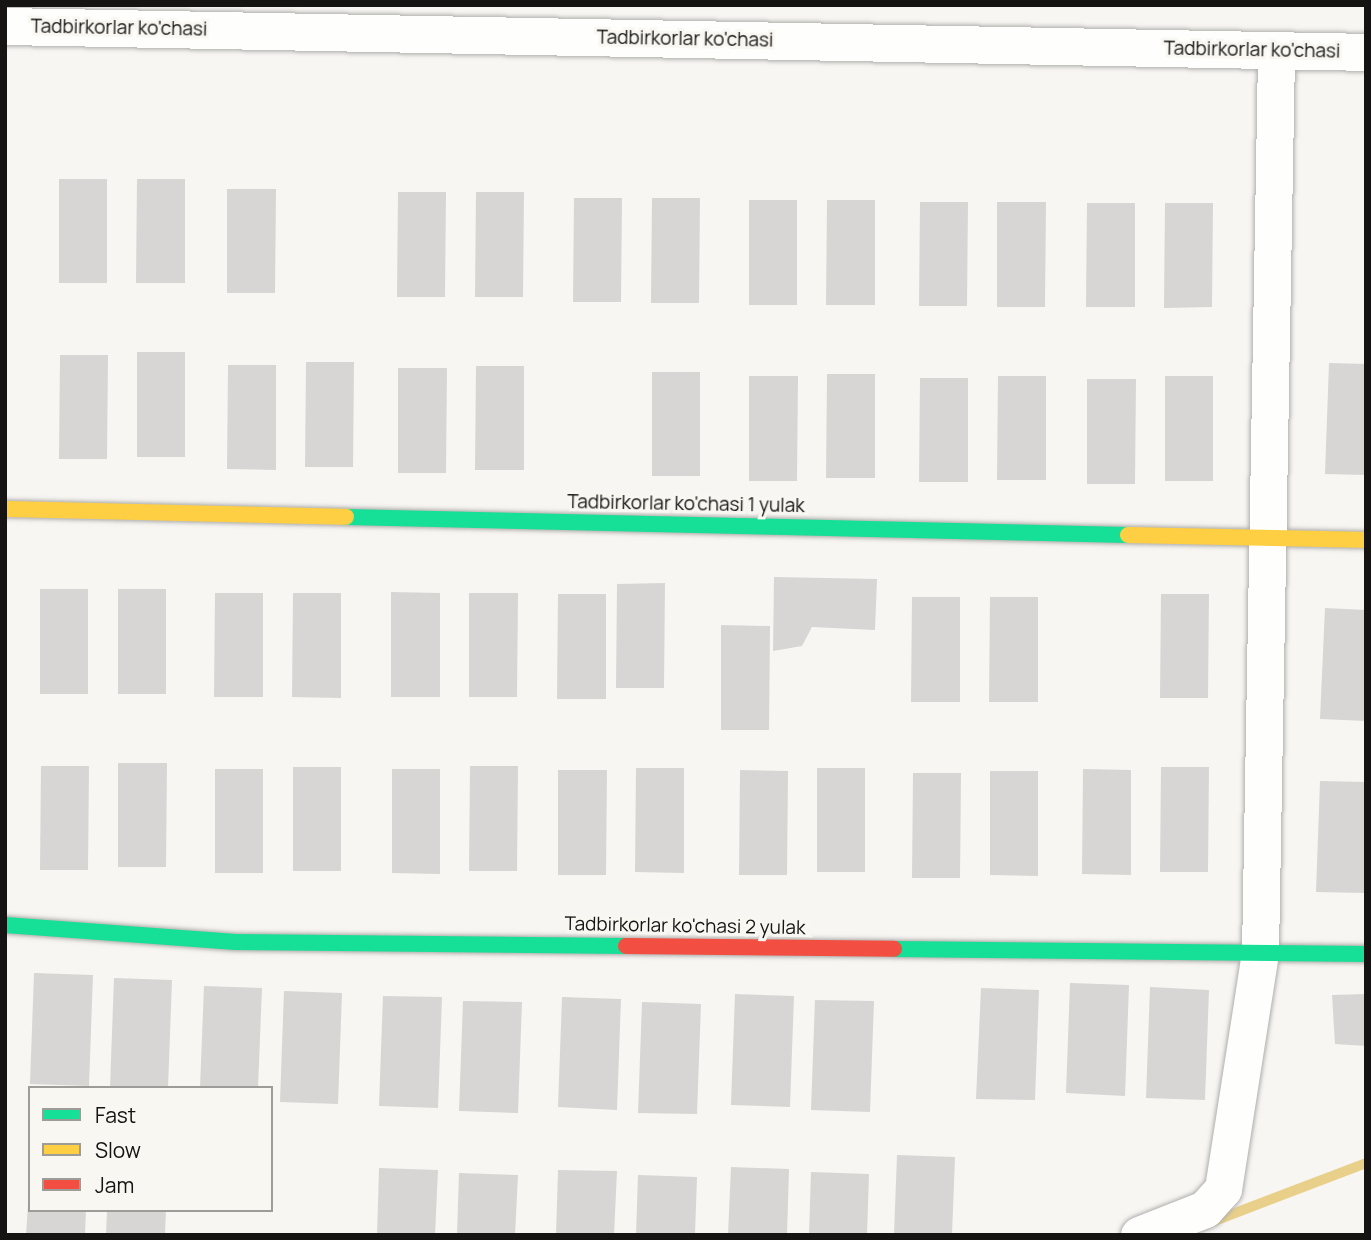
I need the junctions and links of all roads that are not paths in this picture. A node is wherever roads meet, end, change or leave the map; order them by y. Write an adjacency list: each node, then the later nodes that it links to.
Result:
1 (577, 21): 2 (street, Tadbirkorlar ko'chasi); 3 (street, Tadbirkorlar ko'chasi)
2 (5, 26)
3 (1276, 50): 4 (street, Tadbirkorlar ko'chasi); 6 (street)
4 (1366, 52)
5 (5, 509): 6 (street, Tadbirkorlar ko'chasi 1 yulak)
6 (1269, 538): 7 (street, Tadbirkorlar ko'chasi 1 yulak); 9 (street)
7 (1366, 540)
8 (5, 925): 9 (street, Tadbirkorlar ko'chasi 2 yulak)
9 (1260, 953): 10 (street, Tadbirkorlar ko'chasi 2 yulak); 11 (street)
10 (1366, 954)
11 (1139, 1235)

